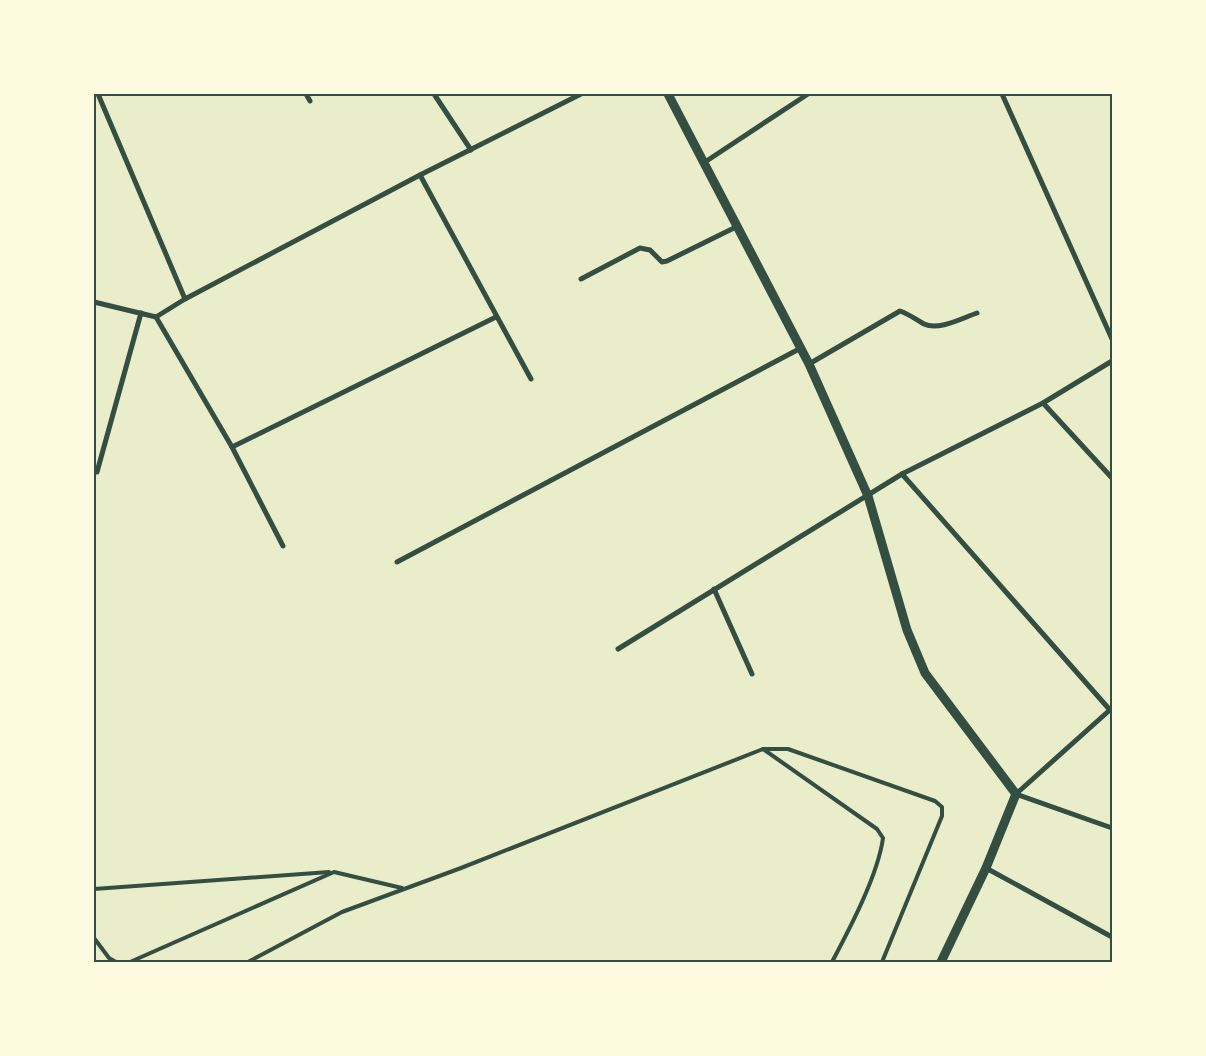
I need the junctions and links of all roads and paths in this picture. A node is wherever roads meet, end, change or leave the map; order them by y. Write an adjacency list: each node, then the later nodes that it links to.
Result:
1 (98, 94): 14 (street)
2 (306, 94): 8 (street)
3 (434, 94): 9 (street)
4 (582, 94): 9 (street)
5 (668, 94): 10 (street)
6 (808, 94): 10 (street)
7 (1002, 94): 20 (street)
8 (310, 101)
9 (471, 150): 11 (street)
10 (705, 162): 12 (street)
11 (420, 175): 14 (street); 19 (street)
12 (738, 225): 13 (street); 21 (street)
13 (581, 278)
14 (185, 299): 18 (street)
15 (94, 302): 16 (street)
16 (141, 312): 18 (street); 27 (street)
17 (977, 313): 23 (street)
18 (156, 317): 26 (street)
19 (496, 317): 24 (street); 26 (street)
20 (1112, 339)
21 (801, 348): 23 (street); 32 (street)
22 (1112, 361): 25 (street)
23 (809, 364): 30 (street)
24 (531, 379)
25 (1043, 403): 28 (street); 29 (street)
26 (232, 447): 31 (street)
27 (97, 472)
28 (902, 474): 30 (street); 36 (street)
29 (1112, 478)
30 (868, 496): 33 (street); 38 (street)
31 (283, 546)
32 (397, 562)
33 (714, 589): 34 (street); 35 (street)
34 (618, 649)
35 (752, 674)
36 (1111, 709): 38 (street)
37 (763, 750): 42 (lane); 49 (lane); 50 (lane)
38 (1016, 794): 39 (street); 40 (street)
39 (1112, 828)
40 (986, 868): 44 (street); 51 (street)
41 (334, 872): 42 (lane); 43 (lane); 47 (lane)
42 (403, 888): 48 (lane)
43 (94, 889)
44 (1112, 937)
45 (94, 938): 46 (lane)
46 (116, 962)
47 (130, 962)
48 (248, 962)
49 (832, 962)
50 (882, 962)
51 (940, 962)

